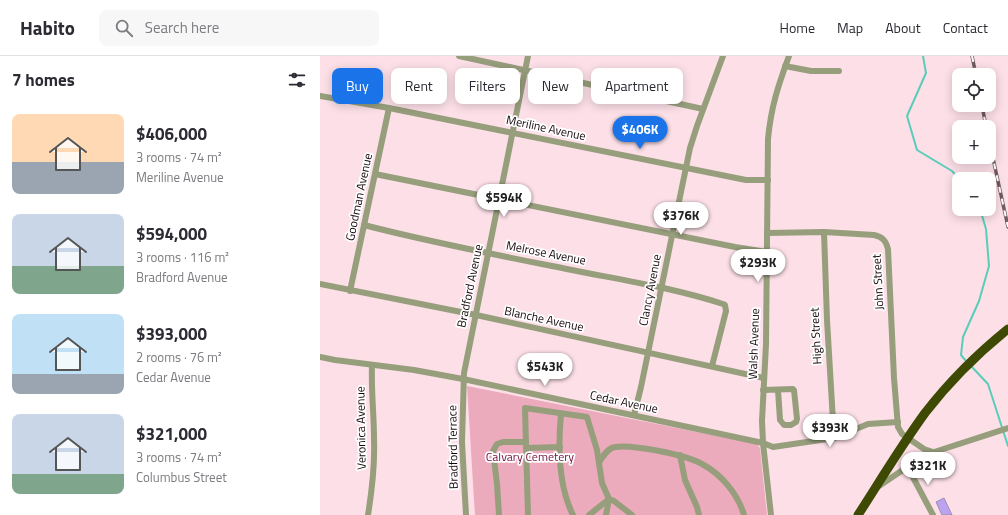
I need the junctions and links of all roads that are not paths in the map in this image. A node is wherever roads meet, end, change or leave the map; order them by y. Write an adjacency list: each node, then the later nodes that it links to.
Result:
1 (459, 56): 6 (street)
2 (528, 56): 6 (street, Bradford Avenue)
3 (723, 56): 10 (street, Clancy Avenue)
4 (788, 56): 5 (street, Walsh Avenue)
5 (785, 66): 7 (street); 14 (street, Walsh Avenue)
6 (525, 70): 10 (street); 11 (street, Bradford Avenue)
7 (839, 71)
8 (320, 96): 9 (street, Meriline Avenue)
9 (390, 108): 11 (street, Meriline Avenue); 13 (street, Goodman Avenue)
10 (703, 109): 12 (street, Clancy Avenue)
11 (512, 133): 12 (street, Meriline Avenue); 15 (street, Bradford Avenue)
12 (686, 168): 14 (street, Meriline Avenue); 19 (street, Clancy Avenue)
13 (375, 174): 15 (street); 16 (street, Goodman Avenue)
14 (768, 180): 18 (street, Walsh Avenue)
15 (498, 199): 19 (street); 21 (street, Bradford Avenue)
16 (364, 225): 21 (street, Melrose Avenue); 24 (street, Goodman Avenue)
17 (824, 232): 18 (street, John Street); 37 (street, John Street); 39 (street, High Street)
18 (767, 233): 20 (street, Walsh Avenue)
19 (672, 234): 20 (street); 23 (street, Clancy Avenue)
20 (767, 252): 31 (street, Walsh Avenue)
21 (488, 253): 23 (street, Melrose Avenue); 25 (street, Bradford Avenue)
22 (320, 284): 24 (street, Blanche Avenue)
23 (661, 288): 27 (street, Clancy Avenue); 30 (street, Melrose Avenue)
24 (350, 291): 25 (street, Blanche Avenue)
25 (476, 315): 27 (street, Blanche Avenue); 32 (street, Bradford Avenue)
26 (1008, 329): 40 (highway)
27 (648, 352): 30 (street, Blanche Avenue); 36 (street, Clancy Avenue)
28 (320, 357): 29 (street, Cedar Avenue)
29 (372, 365): 32 (street, Cedar Avenue); 51 (street, Veronica Avenue)
30 (712, 366): 31 (street, Blanche Avenue)
31 (764, 378): 33 (street, Walsh Avenue)
32 (463, 379): 36 (street, Cedar Avenue); 52 (street, Bradford Terrace)
33 (763, 390): 34 (street); 41 (street, Walsh Avenue)
34 (778, 390): 34 (street)
35 (561, 414): 42 (street); 43 (street); 46 (street)
36 (634, 415): 41 (street, Cedar Avenue)
37 (898, 422): 39 (street, Cedar Avenue); 40 (street, John Street)
38 (1008, 428): 44 (street)
39 (834, 438): 41 (street, Cedar Avenue)
40 (908, 438): 44 (street); 48 (highway)
41 (763, 443): 61 (street, Walsh Avenue)
42 (526, 445): 43 (street); 53 (street); 54 (street)
43 (560, 447): 55 (street)
44 (933, 452): 47 (street)
45 (680, 456): 46 (street); 59 (street); 60 (street)
46 (600, 461): 49 (street)
47 (908, 466): 48 (street); 62 (street)
48 (874, 489): 50 (highway)
49 (609, 499): 56 (street); 57 (street); 58 (street)
50 (860, 514)
51 (368, 515)
52 (466, 515)
53 (499, 515)
54 (528, 515)
55 (573, 515)
56 (589, 515)
57 (606, 515)
58 (632, 515)
59 (699, 515)
60 (744, 515)
61 (771, 515)
62 (933, 515)

